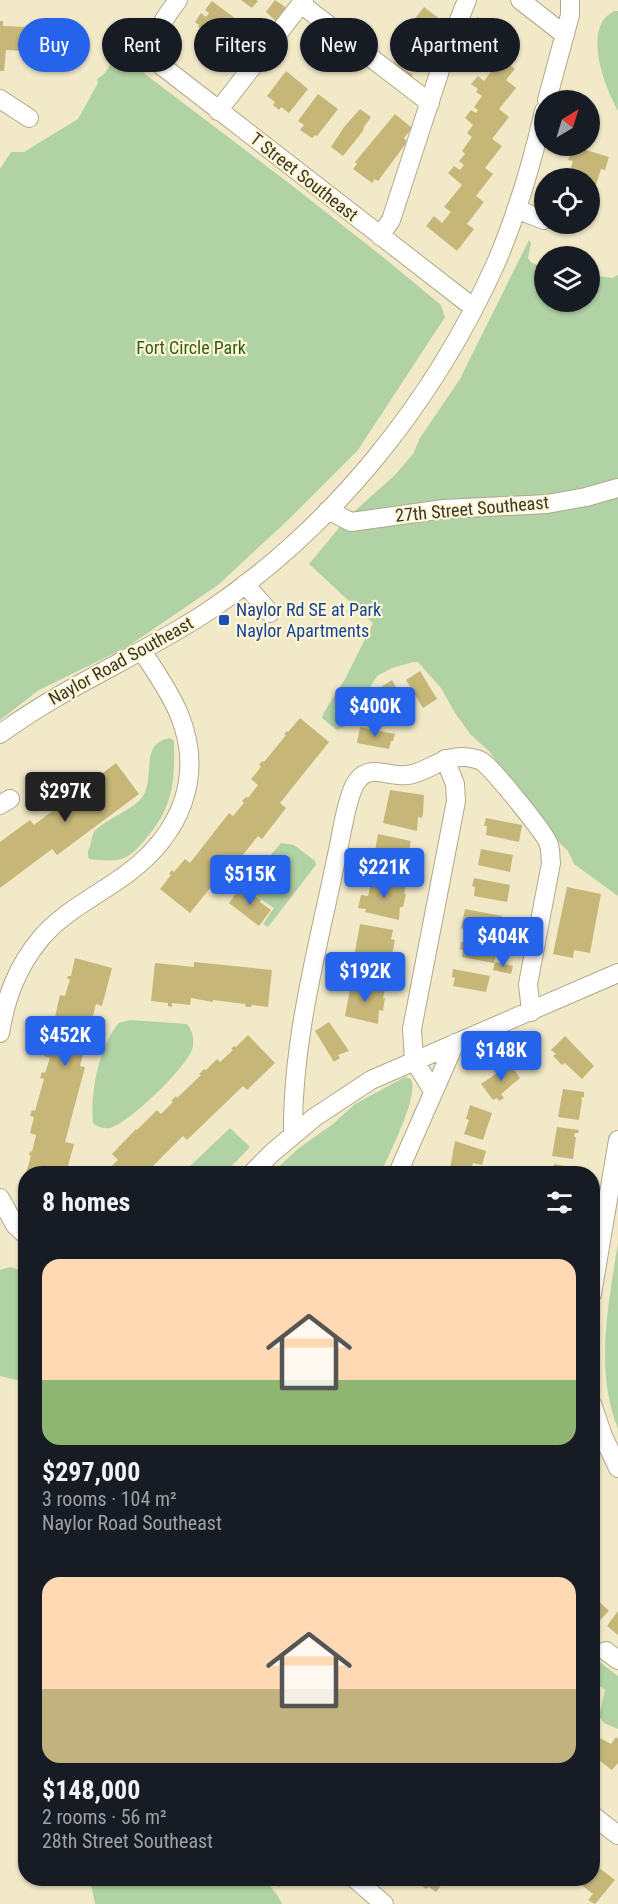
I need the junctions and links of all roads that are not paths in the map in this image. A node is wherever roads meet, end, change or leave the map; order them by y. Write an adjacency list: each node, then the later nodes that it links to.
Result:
1 (178, 0): 10 (street, T Street Southeast)
2 (467, 0): 9 (street)
3 (520, 0): 6 (street)
4 (303, 2): 9 (street); 10 (street)
5 (572, 2): 6 (street)
6 (565, 35): 7 (street)
7 (551, 90)
8 (0, 99): 11 (street)
9 (430, 103): 15 (street)
10 (218, 111): 15 (street, T Street Southeast)
11 (29, 118)
12 (534, 150): 13 (street, Naylor Road Southeast)
13 (516, 209): 14 (street); 16 (street, Naylor Road Southeast)
14 (534, 216)
15 (380, 236): 16 (street, T Street Southeast)
16 (474, 308): 18 (street, Naylor Road Southeast)
17 (618, 488): 18 (street, 27th Street Southeast)
18 (328, 510): 19 (street, Naylor Road Southeast)
19 (244, 584): 20 (street); 21 (street, Naylor Road Southeast)
20 (270, 614)
21 (142, 651): 22 (street, Naylor Road Southeast); 27 (street)
22 (0, 734)
23 (445, 759): 26 (street); 29 (street); 31 (street)
24 (618, 974): 25 (street)
25 (609, 982): 26 (street)
26 (531, 1011): 28 (street)
27 (0, 1033)
28 (455, 1043): 29 (street); 30 (street)
29 (414, 1060): 30 (street); 31 (street)
30 (433, 1091): 34 (street)
31 (293, 1134): 33 (street)
32 (618, 1140): 37 (street)
33 (259, 1166)
34 (401, 1166)
35 (0, 1198): 36 (street)
36 (18, 1228)
37 (600, 1247)
38 (600, 1427): 39 (street)
39 (618, 1468)
40 (600, 1821): 41 (street)
41 (618, 1835)
42 (363, 1886): 43 (street)
43 (384, 1904)

